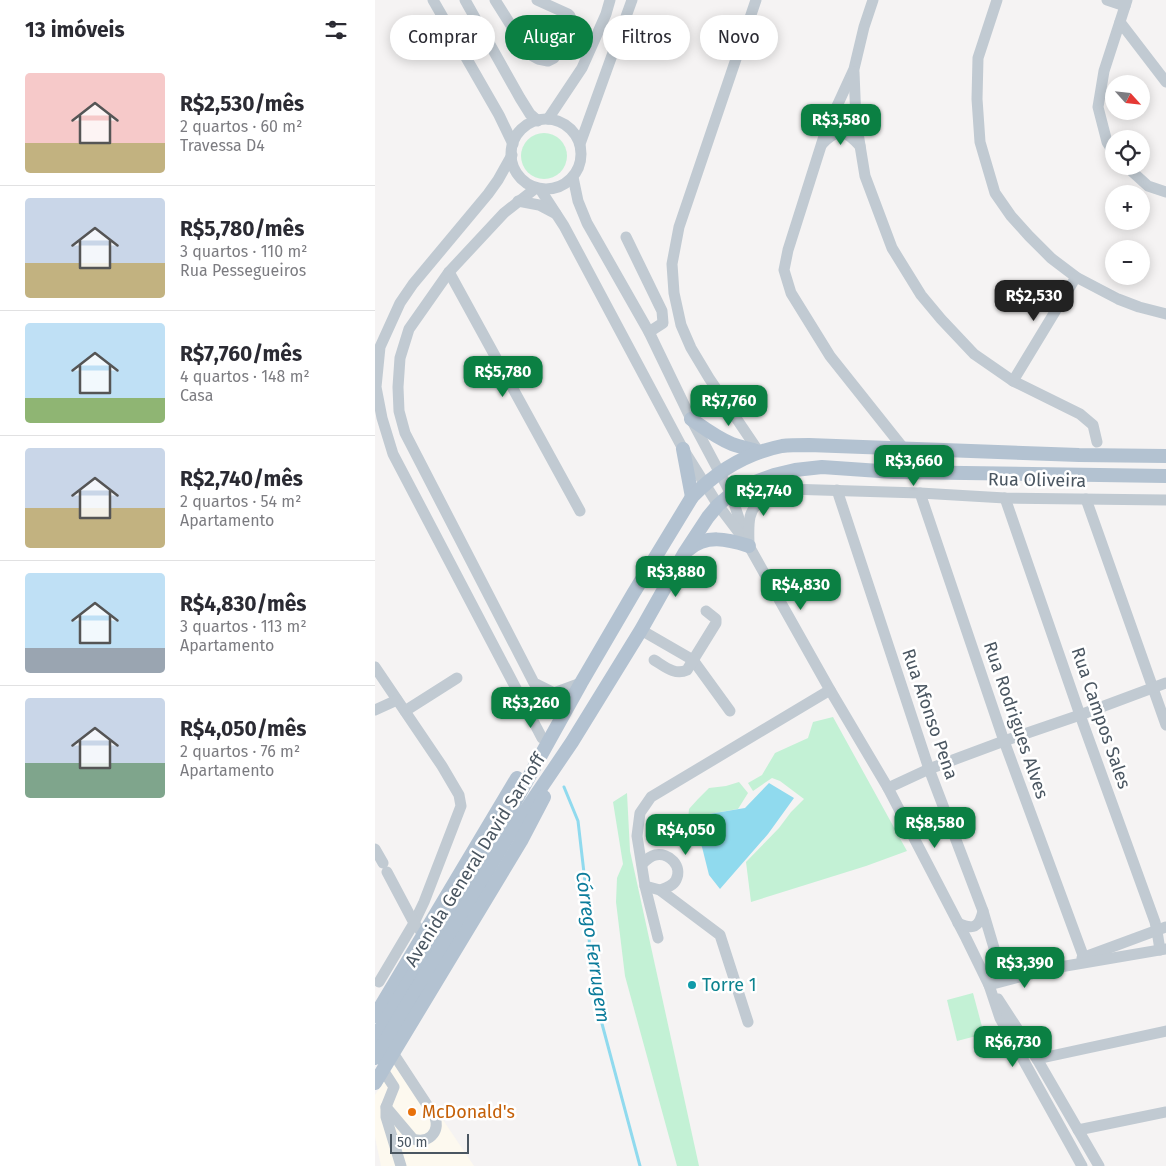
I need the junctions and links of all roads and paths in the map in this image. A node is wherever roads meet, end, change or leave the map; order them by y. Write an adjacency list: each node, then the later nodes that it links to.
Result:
1 (433, 0): 20 (street)
2 (465, 0): 15 (street)
3 (495, 0): 4 (street)
4 (537, 0)
5 (610, 0): 15 (street)
6 (632, 0): 17 (street)
7 (756, 0): 39 (street)
8 (873, 0): 13 (street)
9 (997, 0): 29 (street)
10 (1107, 0): 11 (street)
11 (1126, 3): 12 (street)
12 (1120, 22): 14 (street); 16 (street)
13 (854, 69): 18 (street); 19 (street)
14 (1166, 82)
15 (543, 120): 17 (street); 20 (street)
16 (1105, 134)
17 (579, 144): 22 (street)
18 (821, 145): 19 (street); 38 (street)
19 (860, 146): 33 (street)
20 (512, 150): 23 (street); 32 (street)
21 (1136, 175): 24 (street)
22 (573, 176): 23 (street); 31 (street)
23 (538, 188): 25 (street); 26 (street)
24 (1166, 192)
25 (518, 200): 26 (street); 28 (street)
26 (557, 214): 37 (street)
27 (626, 237): 31 (street)
28 (449, 272): 54 (street); 64 (street)
29 (1076, 277): 30 (street); 33 (street)
30 (1166, 314)
31 (649, 332): 35 (street)
32 (378, 346): 34 (street)
33 (1013, 381): 36 (street)
34 (375, 386): 74 (street)
35 (691, 419): 39 (main road); 41 (street)
36 (1097, 442)
37 (683, 449): 43 (street); 49 (main road)
38 (904, 449): 39 (main road, Avenida General David Sarnoff); 40 (main road, Avenida General David Sarnoff)
39 (759, 452): 41 (main road, Avenida General David Sarnoff)
40 (1166, 456)
41 (719, 472): 43 (main road, Avenida General David Sarnoff); 48 (street)
42 (1166, 476): 44 (main road, Avenida General David Sarnoff)
43 (705, 484): 49 (main road, Avenida General David Sarnoff); 53 (street)
44 (747, 486): 45 (main road); 48 (main road, Avenida General David Sarnoff)
45 (787, 490): 46 (street, Rua Oliveira); 55 (street)
46 (837, 490): 47 (street, Rua Oliveira); 77 (street, Rua Afonso Pena)
47 (920, 492): 50 (street, Rua Oliveira); 75 (street, Rua Rodrigues Alves)
48 (731, 494): 53 (main road, Avenida General David Sarnoff); 55 (street)
49 (692, 497): 64 (main road, Avenida General David Sarnoff)
50 (1005, 498): 51 (street, Rua Oliveira); 72 (street, Rua Campos Sales)
51 (1086, 498): 52 (street, Rua Oliveira); 65 (street)
52 (1166, 500)
53 (718, 505): 55 (street); 56 (main road, Avenida General David Sarnoff)
54 (580, 511)
55 (749, 546): 56 (main road); 66 (street)
56 (685, 552): 58 (main road, Avenida General David Sarnoff)
57 (706, 611): 60 (street)
58 (641, 630): 60 (street); 76 (main road, Avenida General David Sarnoff)
59 (654, 660): 60 (street)
60 (693, 660): 71 (street)
61 (375, 667): 67 (street)
62 (457, 678): 70 (street)
63 (1166, 682): 65 (street)
64 (581, 683): 68 (main road, Avenida General David Sarnoff)
65 (1152, 688): 72 (street); 73 (street)
66 (830, 690): 78 (street); 80 (street)
67 (397, 700): 69 (street); 70 (street)
68 (567, 708): 74 (main road); 98 (main road, Avenida General David Sarnoff)
69 (375, 710)
70 (405, 711): 84 (street)
71 (730, 711)
72 (1081, 715): 75 (street); 86 (street, Rua Campos Sales)
73 (1166, 725)
74 (542, 738): 87 (main road)
75 (1004, 741): 77 (street); 91 (street, Rua Rodrigues Alves)
76 (572, 742): 99 (main road); 100 (main road, Avenida General David Sarnoff)
77 (929, 769): 78 (street); 83 (street, Rua Afonso Pena)
78 (888, 788): 85 (street)
79 (375, 849): 84 (street)
80 (642, 864): 81 (street); 82 (street)
81 (645, 886): 82 (street); 88 (street)
82 (660, 890): 96 (street)
83 (983, 911): 85 (street); 89 (street, Rua Afonso Pena)
84 (413, 923): 87 (street); 93 (street)
85 (958, 923): 94 (street)
86 (1162, 929): 90 (street, Rua Campos Sales); 91 (street)
87 (424, 935): 95 (main road)
88 (658, 938)
89 (994, 948)
90 (1163, 950): 92 (street)
91 (1083, 958): 92 (street)
92 (1054, 968): 94 (street)
93 (379, 982)
94 (989, 985): 101 (street); 110 (street)
95 (375, 1016)
96 (748, 1022)
97 (1166, 1031): 101 (street)
98 (375, 1038)
99 (393, 1053): 102 (main road); 103 (street)
100 (375, 1058)
101 (1037, 1059): 108 (street)
102 (383, 1070): 104 (main road); 105 (street)
103 (407, 1074): 105 (street); 106 (street)
104 (375, 1083)
105 (394, 1087): 106 (street)
106 (386, 1107): 109 (street)
107 (1166, 1112): 108 (street)
108 (1078, 1130): 111 (street)
109 (401, 1166)
110 (1082, 1166)
111 (1099, 1166)

